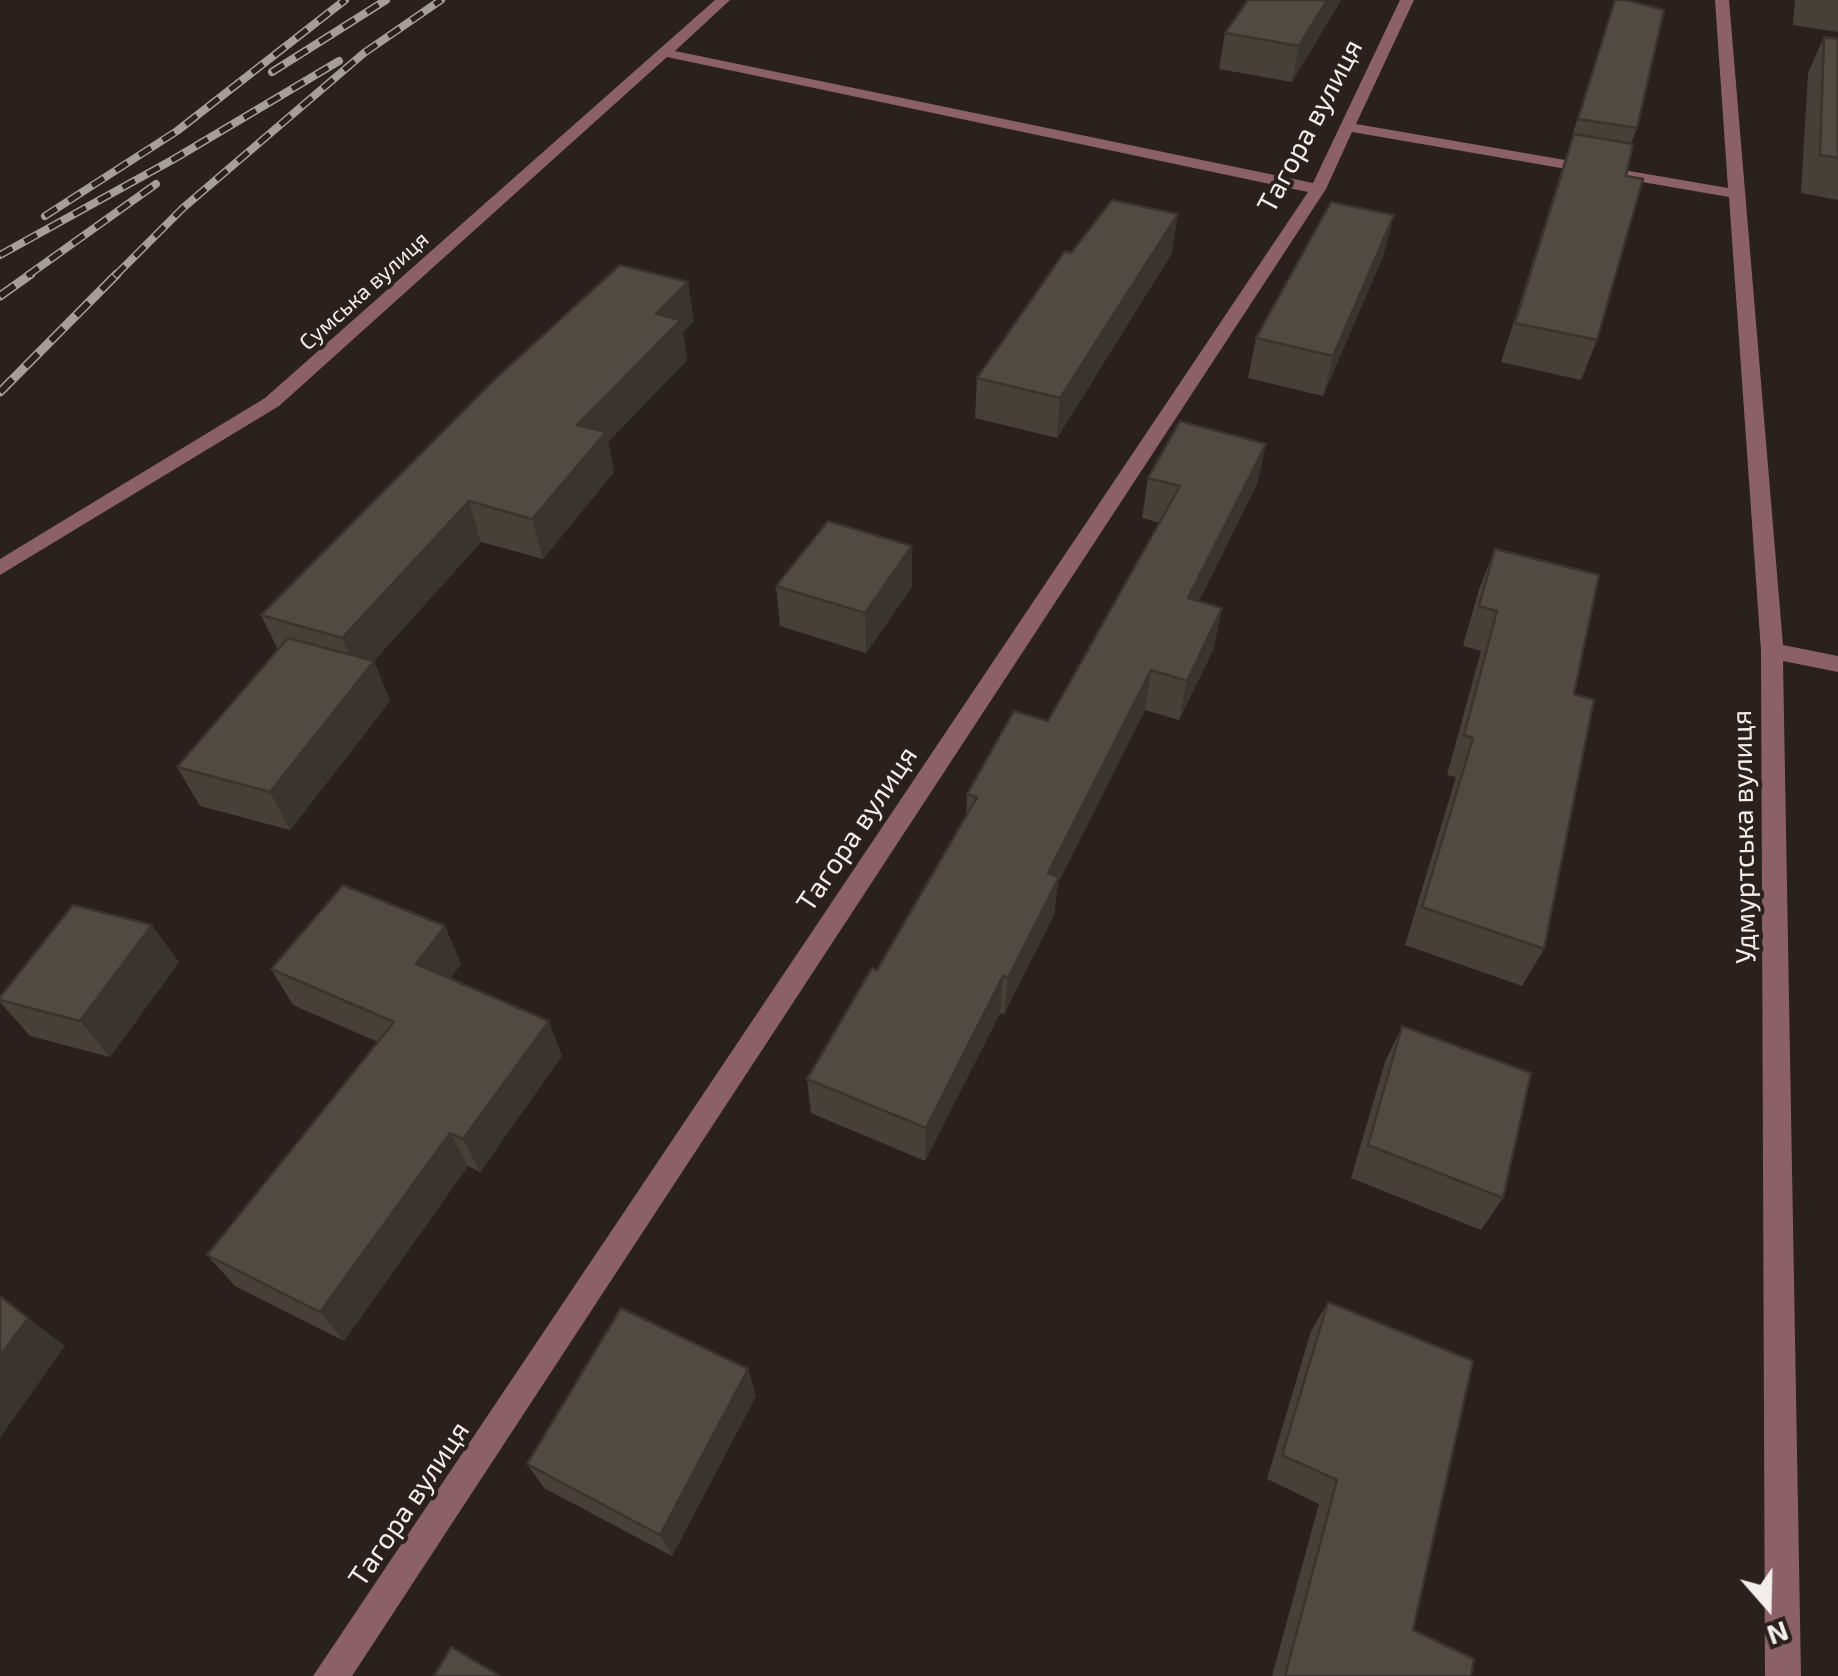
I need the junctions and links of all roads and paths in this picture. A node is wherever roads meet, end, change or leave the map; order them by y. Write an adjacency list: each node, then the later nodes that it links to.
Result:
1 (723, 0): 4 (street, Сумська вулиця)
2 (1407, 0): 5 (street, Тагора вулиця)
3 (1722, 0): 7 (street, Удмуртська вулиця)
4 (666, 54): 6 (street); 8 (street, Сумська вулиця)
5 (1347, 127): 6 (street, Тагора вулиця); 7 (street)
6 (1318, 189): 11 (street, Тагора вулиця)
7 (1738, 194): 9 (street, Удмуртська вулиця)
8 (0, 568)
9 (1772, 652): 10 (street); 12 (street, Удмуртська вулиця)
10 (1838, 664)
11 (331, 1676)
12 (1783, 1676)

